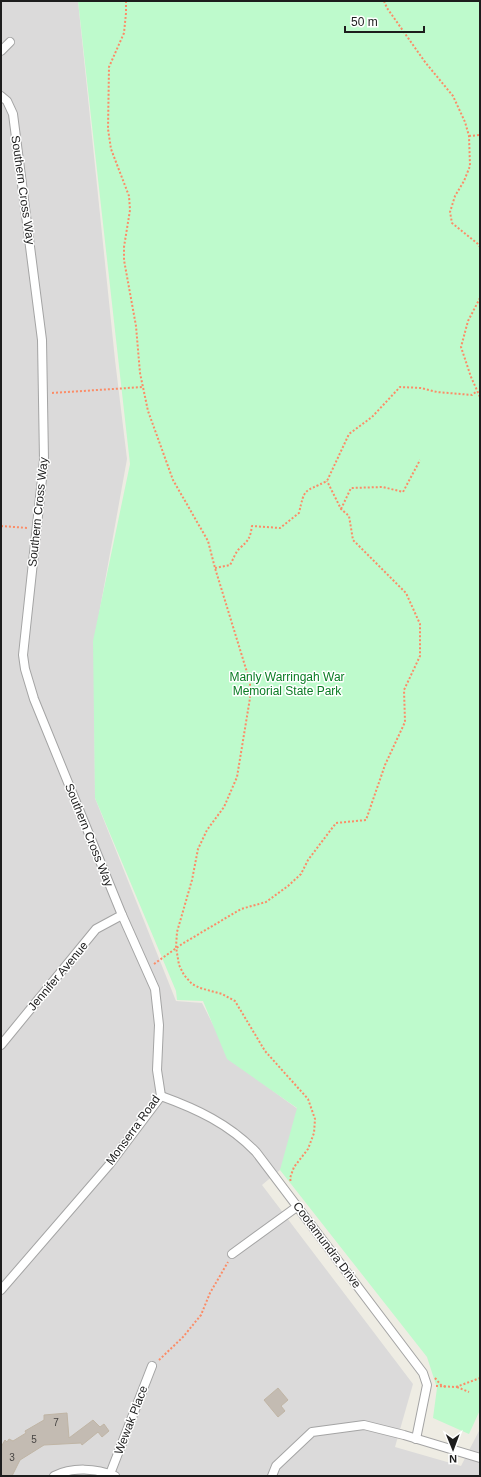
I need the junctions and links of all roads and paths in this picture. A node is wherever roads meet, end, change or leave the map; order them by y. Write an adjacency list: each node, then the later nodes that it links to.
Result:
1 (126, 1): 10 (path)
2 (384, 1): 7 (path)
3 (10, 42): 4 (street)
4 (1, 50)
5 (1, 96): 12 (street, Southern Cross Way)
6 (480, 135): 7 (path)
7 (469, 136): 8 (path)
8 (480, 247)
9 (480, 298): 11 (path)
10 (143, 387): 12 (path); 19 (path)
11 (477, 391): 13 (path); 15 (path)
12 (43, 394): 18 (street, Southern Cross Way)
13 (480, 397)
14 (420, 460): 16 (path)
15 (327, 481): 16 (path); 19 (path)
16 (341, 509): 21 (path)
17 (1, 526): 18 (path)
18 (37, 529): 20 (street, Southern Cross Way)
19 (215, 568): 21 (path)
20 (122, 915): 22 (street, Monserra Road); 23 (street, Jennifer Avenue)
21 (176, 947): 22 (path); 25 (path)
22 (146, 970): 24 (street, Monserra Road)
23 (1, 1045)
24 (161, 1096): 26 (street, Cootamundra Drive); 28 (street, Monserra Road)
25 (291, 1184)
26 (298, 1206): 27 (street); 34 (street, Cootamundra Drive)
27 (232, 1254): 29 (path)
28 (1, 1290)
29 (152, 1366): 36 (street, Wewak Place)
30 (431, 1375): 32 (path)
31 (480, 1378): 32 (path)
32 (456, 1387): 33 (path)
33 (469, 1392)
34 (416, 1439): 35 (street); 38 (street)
35 (480, 1458)
36 (112, 1475): 37 (street)
37 (54, 1476)
38 (272, 1476)

